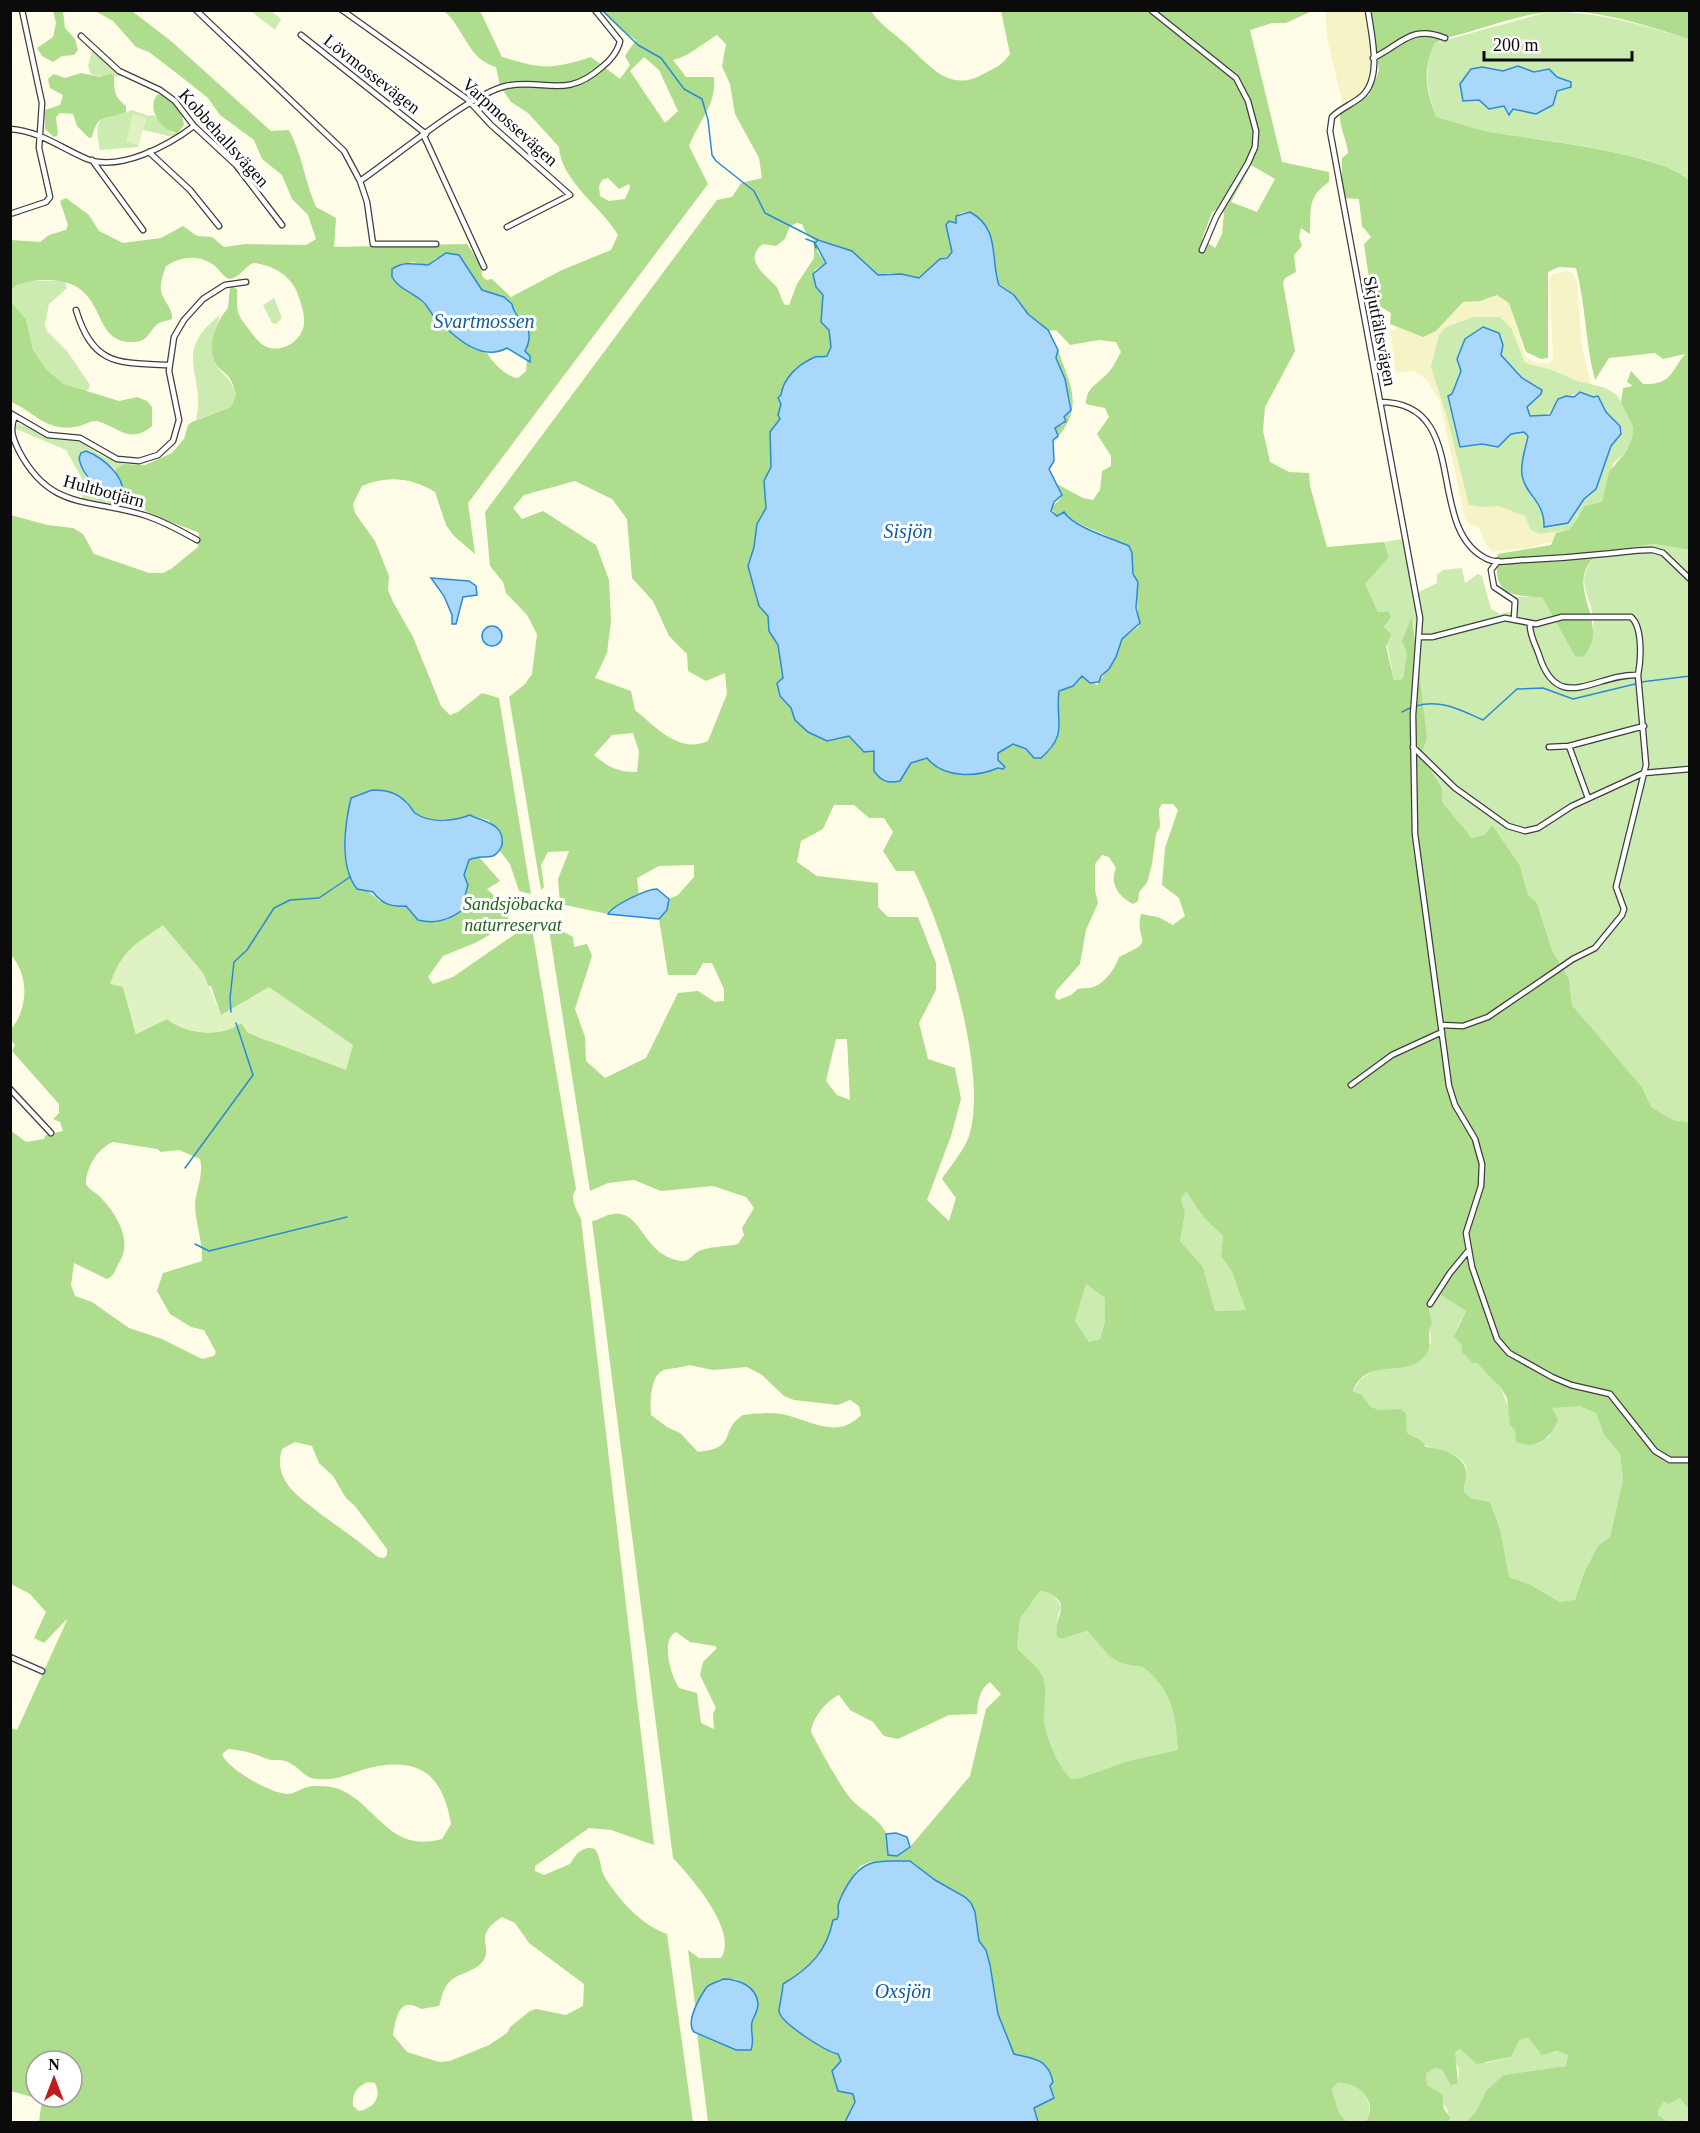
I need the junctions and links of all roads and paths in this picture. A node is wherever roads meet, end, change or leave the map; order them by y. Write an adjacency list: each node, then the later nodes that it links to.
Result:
1 (22, 10): 14 (street)
2 (196, 10): 18 (street)
3 (342, 10): 11 (street, Varpmossevägen)
4 (595, 10): 11 (street)
5 (1151, 10): 25 (street)
6 (1368, 10): 10 (street, Skjutfältsvägen)
7 (301, 35): 15 (street, Lövmossevägen)
8 (81, 36): 12 (street, Kobbehallsvägen)
9 (1445, 38): 10 (street)
10 (1373, 58): 30 (street, Skjutfältsvägen)
11 (472, 103): 15 (street); 22 (street, Varpmossevägen)
12 (194, 126): 16 (street); 20 (street, Kobbehallsvägen)
13 (10, 129): 14 (street)
14 (39, 135): 17 (street); 19 (street)
15 (425, 135): 18 (street); 26 (street, Lövmossevägen)
16 (149, 152): 17 (street); 21 (street)
17 (92, 160): 23 (street)
18 (360, 182): 24 (street)
19 (10, 214)
20 (282, 225)
21 (219, 226)
22 (507, 227)
23 (143, 230)
24 (436, 244)
25 (1203, 250)
26 (484, 267)
27 (246, 282): 29 (street)
28 (76, 310): 29 (street)
29 (169, 365): 31 (street)
30 (1380, 402): 33 (street, Skjutfältsvägen); 37 (street)
31 (13, 415): 32 (street, Hultbotjärn)
32 (197, 540)
33 (1498, 561): 34 (street); 35 (street)
34 (1689, 579)
35 (1514, 619): 36 (street); 37 (street)
36 (1530, 624): 38 (street); 38 (street)
37 (1420, 637): 41 (street)
38 (1638, 675): 39 (street)
39 (1644, 726): 40 (street); 44 (street)
40 (1569, 746): 42 (street); 45 (street)
41 (1413, 747): 45 (street); 46 (street)
42 (1549, 747)
43 (1689, 769): 44 (street)
44 (1644, 773): 45 (street); 46 (street)
45 (1588, 798)
46 (1441, 1025): 47 (street)
47 (1442, 1032): 48 (street); 51 (street)
48 (1351, 1085)
49 (10, 1089): 50 (street)
50 (51, 1132)
51 (1469, 1250): 52 (street); 53 (street)
52 (1430, 1304)
53 (1689, 1460)
54 (10, 1657): 55 (street)
55 (42, 1671)

